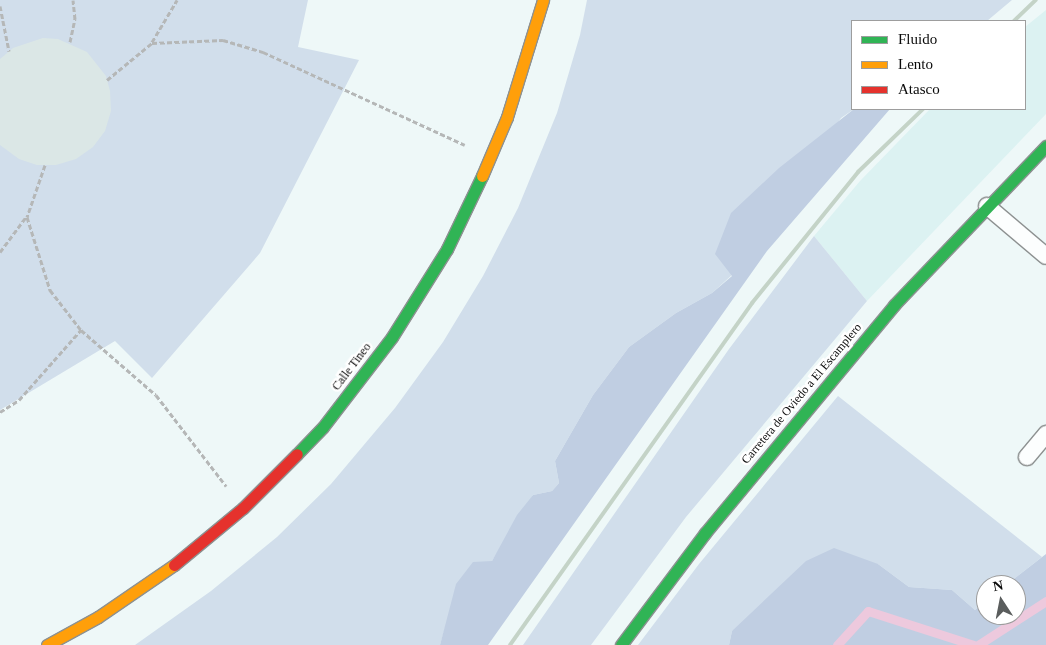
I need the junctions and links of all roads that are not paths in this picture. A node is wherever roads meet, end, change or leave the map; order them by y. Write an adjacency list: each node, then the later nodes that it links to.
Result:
1 (543, 0): 9 (street, Calle Tineo)
2 (1046, 146): 4 (street, Carretera de Oviedo a El Escamplero)
3 (1046, 164): 4 (street, Carretera de Oviedo a El Escamplero)
4 (1021, 175): 5 (street, Carretera de Oviedo a El Escamplero)
5 (987, 206): 6 (lane); 10 (street, Carretera de Oviedo a El Escamplero)
6 (1046, 256)
7 (1046, 434): 8 (lane)
8 (1027, 457)
9 (47, 645)
10 (621, 645)

